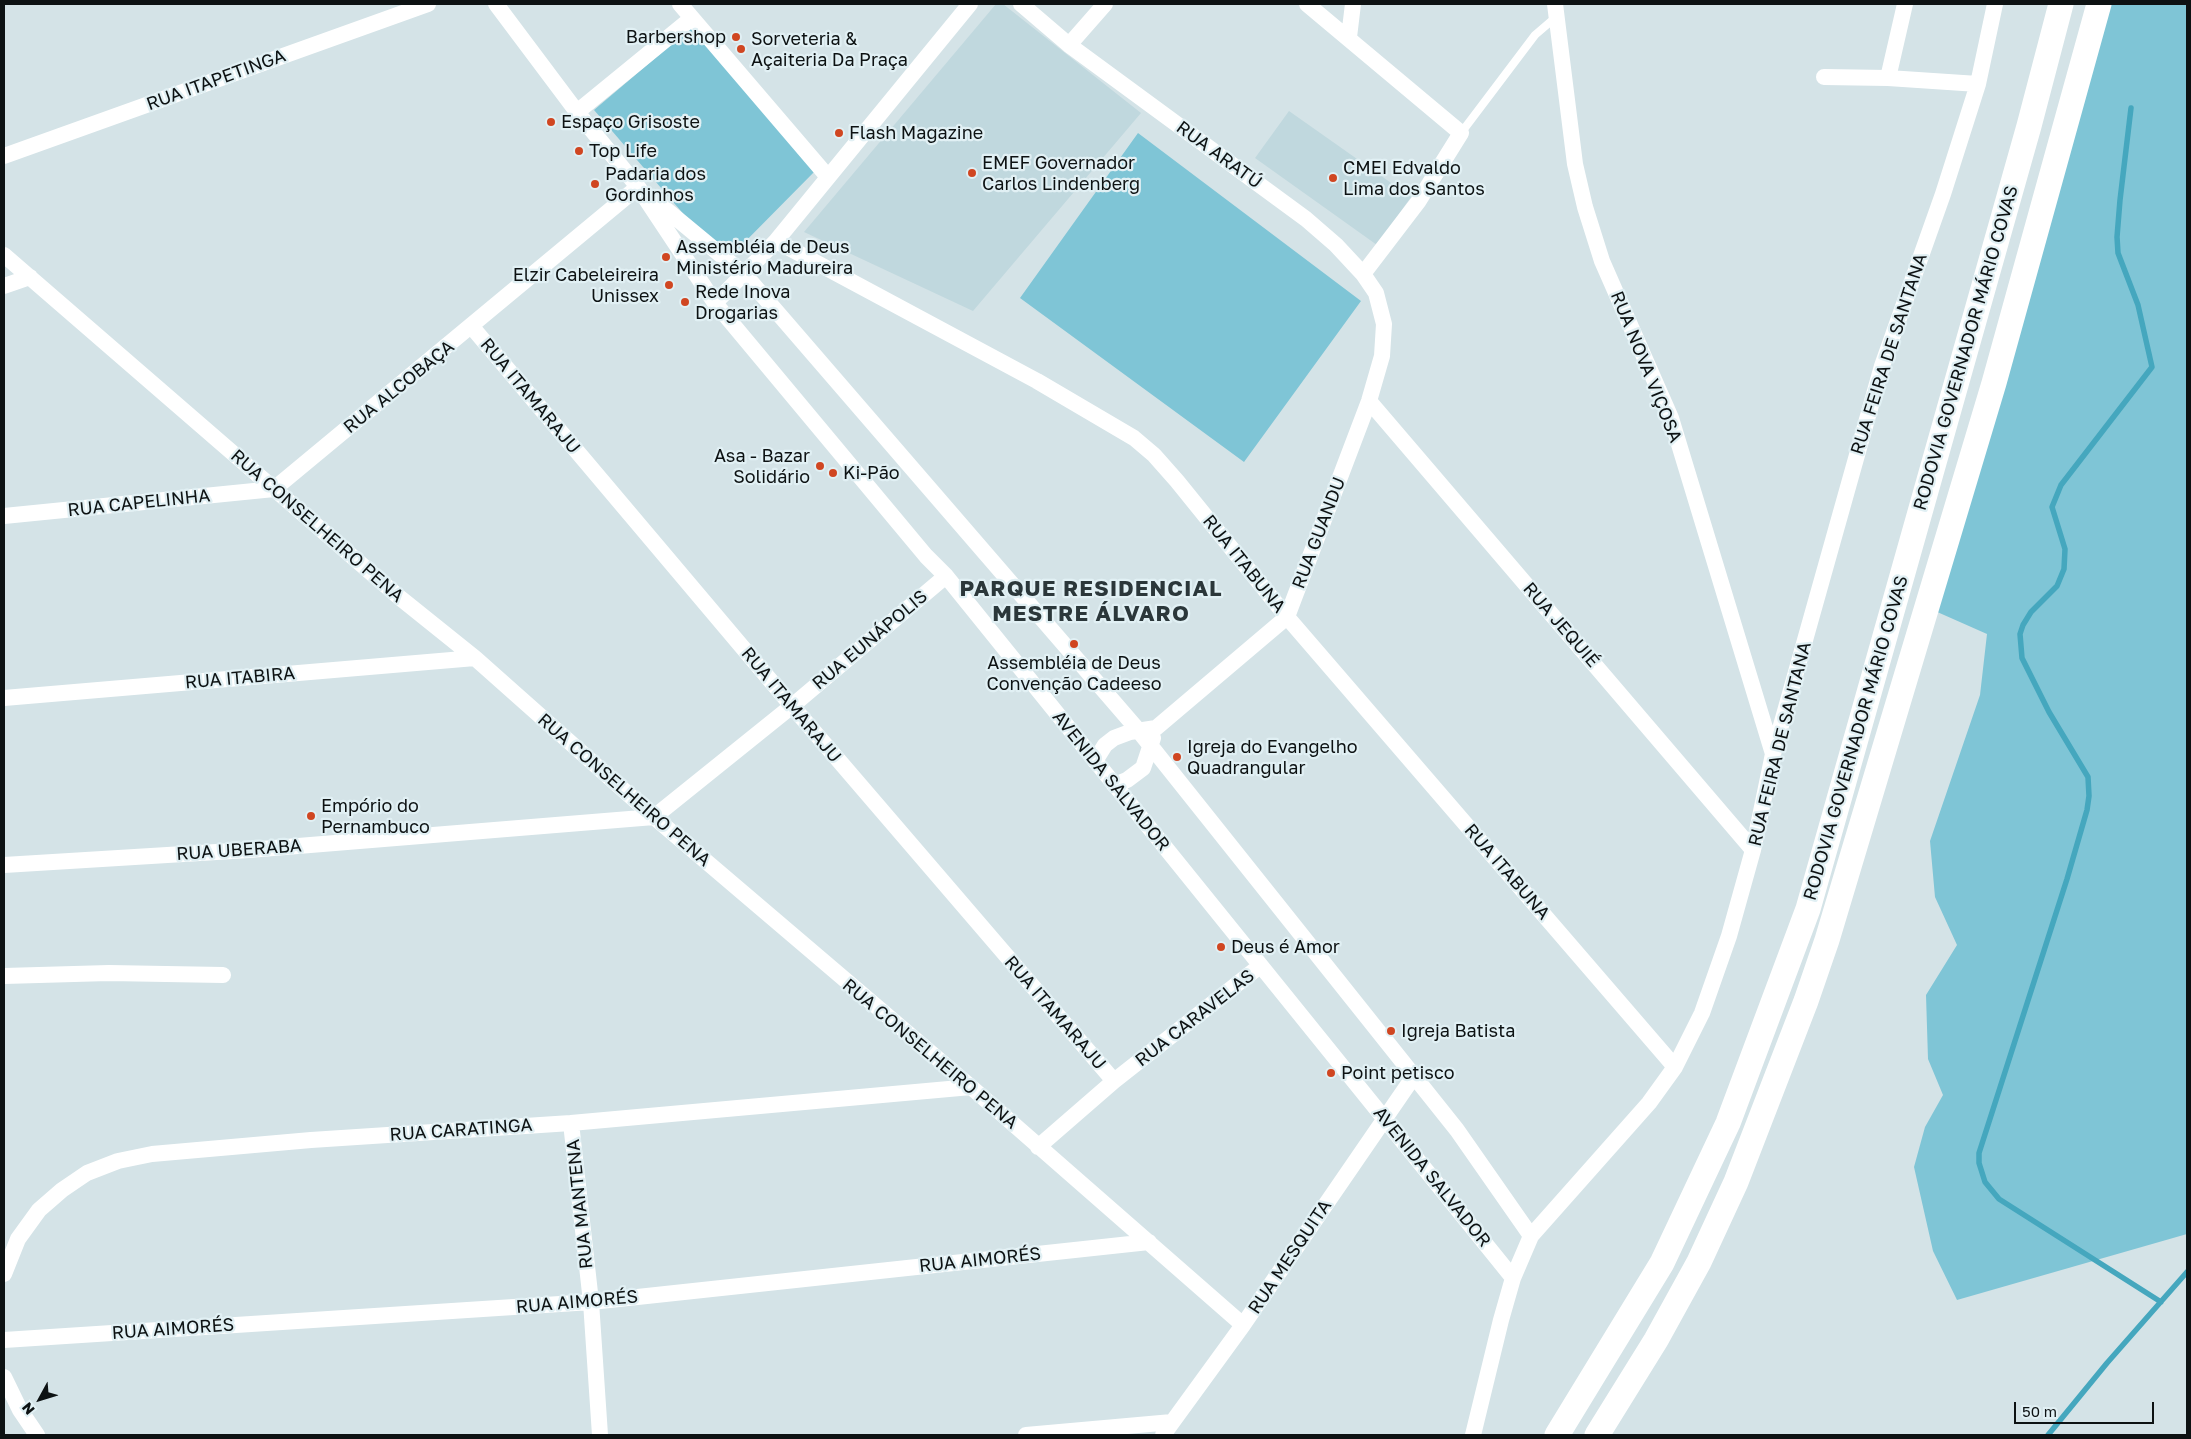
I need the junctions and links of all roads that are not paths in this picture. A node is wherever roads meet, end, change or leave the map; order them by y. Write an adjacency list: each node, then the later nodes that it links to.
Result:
1 (428, 4): 22 (street, RUA ITAPETINGA)
2 (496, 4): 20 (street, AVENIDA SALVADOR)
3 (680, 4): 14 (street)
4 (970, 4): 23 (street)
5 (1021, 4): 16 (street)
6 (1105, 4): 16 (street)
7 (1307, 4): 15 (street)
8 (1353, 4): 15 (street)
9 (1905, 4): 18 (street)
10 (1995, 4): 19 (street, RUA FEIRA DE SANTANA)
11 (2061, 4): 73 (main road, RODOVIA GOVERNADOR MÁRIO COVAS)
12 (2099, 4): 74 (main road, RODOVIA GOVERNADOR MÁRIO COVAS)
13 (1556, 10): 21 (lane); 44 (street, RUA NOVA VIÇOSA)
14 (692, 18): 20 (street); 23 (street)
15 (1350, 37): 21 (street)
16 (1069, 44): 27 (street, RUA ARATÚ)
17 (1824, 77): 18 (street)
18 (1888, 78): 19 (street)
19 (1978, 84): 44 (street, RUA FEIRA DE SANTANA)
20 (577, 112): 24 (street, AVENIDA SALVADOR)
21 (1462, 133): 27 (street)
22 (4, 156)
23 (828, 177): 25 (street)
24 (638, 187): 28 (street, AVENIDA SALVADOR); 31 (street, AVENIDA SALVADOR); 32 (street, RUA ALCOBAÇA)
25 (776, 241): 28 (street); 37 (street, RUA ITABUNA)
26 (4, 255): 29 (street, RUA CONSELHEIRO PENA)
27 (1363, 274): 33 (street, RUA ARATÚ)
28 (745, 275): 31 (street); 42 (street, AVENIDA SALVADOR)
29 (30, 277): 30 (street); 34 (street, RUA CONSELHEIRO PENA)
30 (4, 286)
31 (715, 303): 36 (street, AVENIDA SALVADOR)
32 (472, 327): 34 (street, RUA ALCOBAÇA); 40 (street, RUA ITAMARAJU)
33 (1369, 401): 37 (street, RUA GUANDU); 48 (street, RUA JEQUIÉ)
34 (274, 489): 35 (street, RUA CAPELINHA); 38 (street, RUA CONSELHEIRO PENA)
35 (4, 516)
36 (946, 576): 40 (street, RUA EUNÁPOLIS); 45 (street, AVENIDA SALVADOR)
37 (1287, 617): 41 (street, RUA GUANDU); 53 (street, RUA ITABUNA)
38 (475, 658): 39 (street, RUA ITABIRA); 47 (street, RUA CONSELHEIRO PENA)
39 (4, 698)
40 (792, 706): 47 (street, RUA EUNÁPOLIS); 55 (street, RUA ITAMARAJU)
41 (1156, 728): 42 (street); 43 (street)
42 (1138, 730): 43 (street, AVENIDA SALVADOR); 45 (street)
43 (1151, 746): 46 (street); 54 (street, AVENIDA SALVADOR)
44 (1773, 754): 48 (street, RUA FEIRA DE SANTANA)
45 (1095, 761): 46 (street, AVENIDA SALVADOR)
46 (1114, 785): 50 (street, AVENIDA SALVADOR)
47 (654, 818): 49 (street, RUA UBERABA); 56 (street, RUA CONSELHEIRO PENA)
48 (1753, 850): 53 (street, RUA FEIRA DE SANTANA)
49 (4, 865)
50 (1260, 966): 55 (street, RUA CARAVELAS); 57 (street, AVENIDA SALVADOR)
51 (223, 975): 52 (street)
52 (4, 976)
53 (1675, 1067): 60 (street, RUA FEIRA DE SANTANA)
54 (1414, 1076): 57 (street, RUA MESQUITA); 60 (street, AVENIDA SALVADOR)
55 (1114, 1081): 59 (street, RUA CARAVELAS)
56 (971, 1087): 58 (street, RUA CARATINGA); 59 (street, RUA CONSELHEIRO PENA)
57 (1384, 1118): 63 (street, AVENIDA SALVADOR); 65 (street, RUA MESQUITA)
58 (571, 1123): 62 (street, RUA CARATINGA); 64 (street, RUA MANTENA)
59 (1038, 1146): 61 (street, RUA CONSELHEIRO PENA)
60 (1531, 1236): 63 (street, RUA FEIRA DE SANTANA)
61 (1149, 1242): 64 (street, RUA AIMORÉS); 65 (street, RUA CONSELHEIRO PENA)
62 (4, 1274)
63 (1513, 1278): 72 (street, RUA FEIRA DE SANTANA)
64 (591, 1302): 66 (street, RUA AIMORÉS); 70 (street, RUA MANTENA)
65 (1243, 1325): 68 (street, RUA MESQUITA)
66 (4, 1340)
67 (4, 1377): 69 (street)
68 (1168, 1428): 71 (street)
69 (37, 1435)
70 (600, 1435)
71 (1026, 1435)
72 (1473, 1435)
73 (1557, 1435)
74 (1597, 1435)

